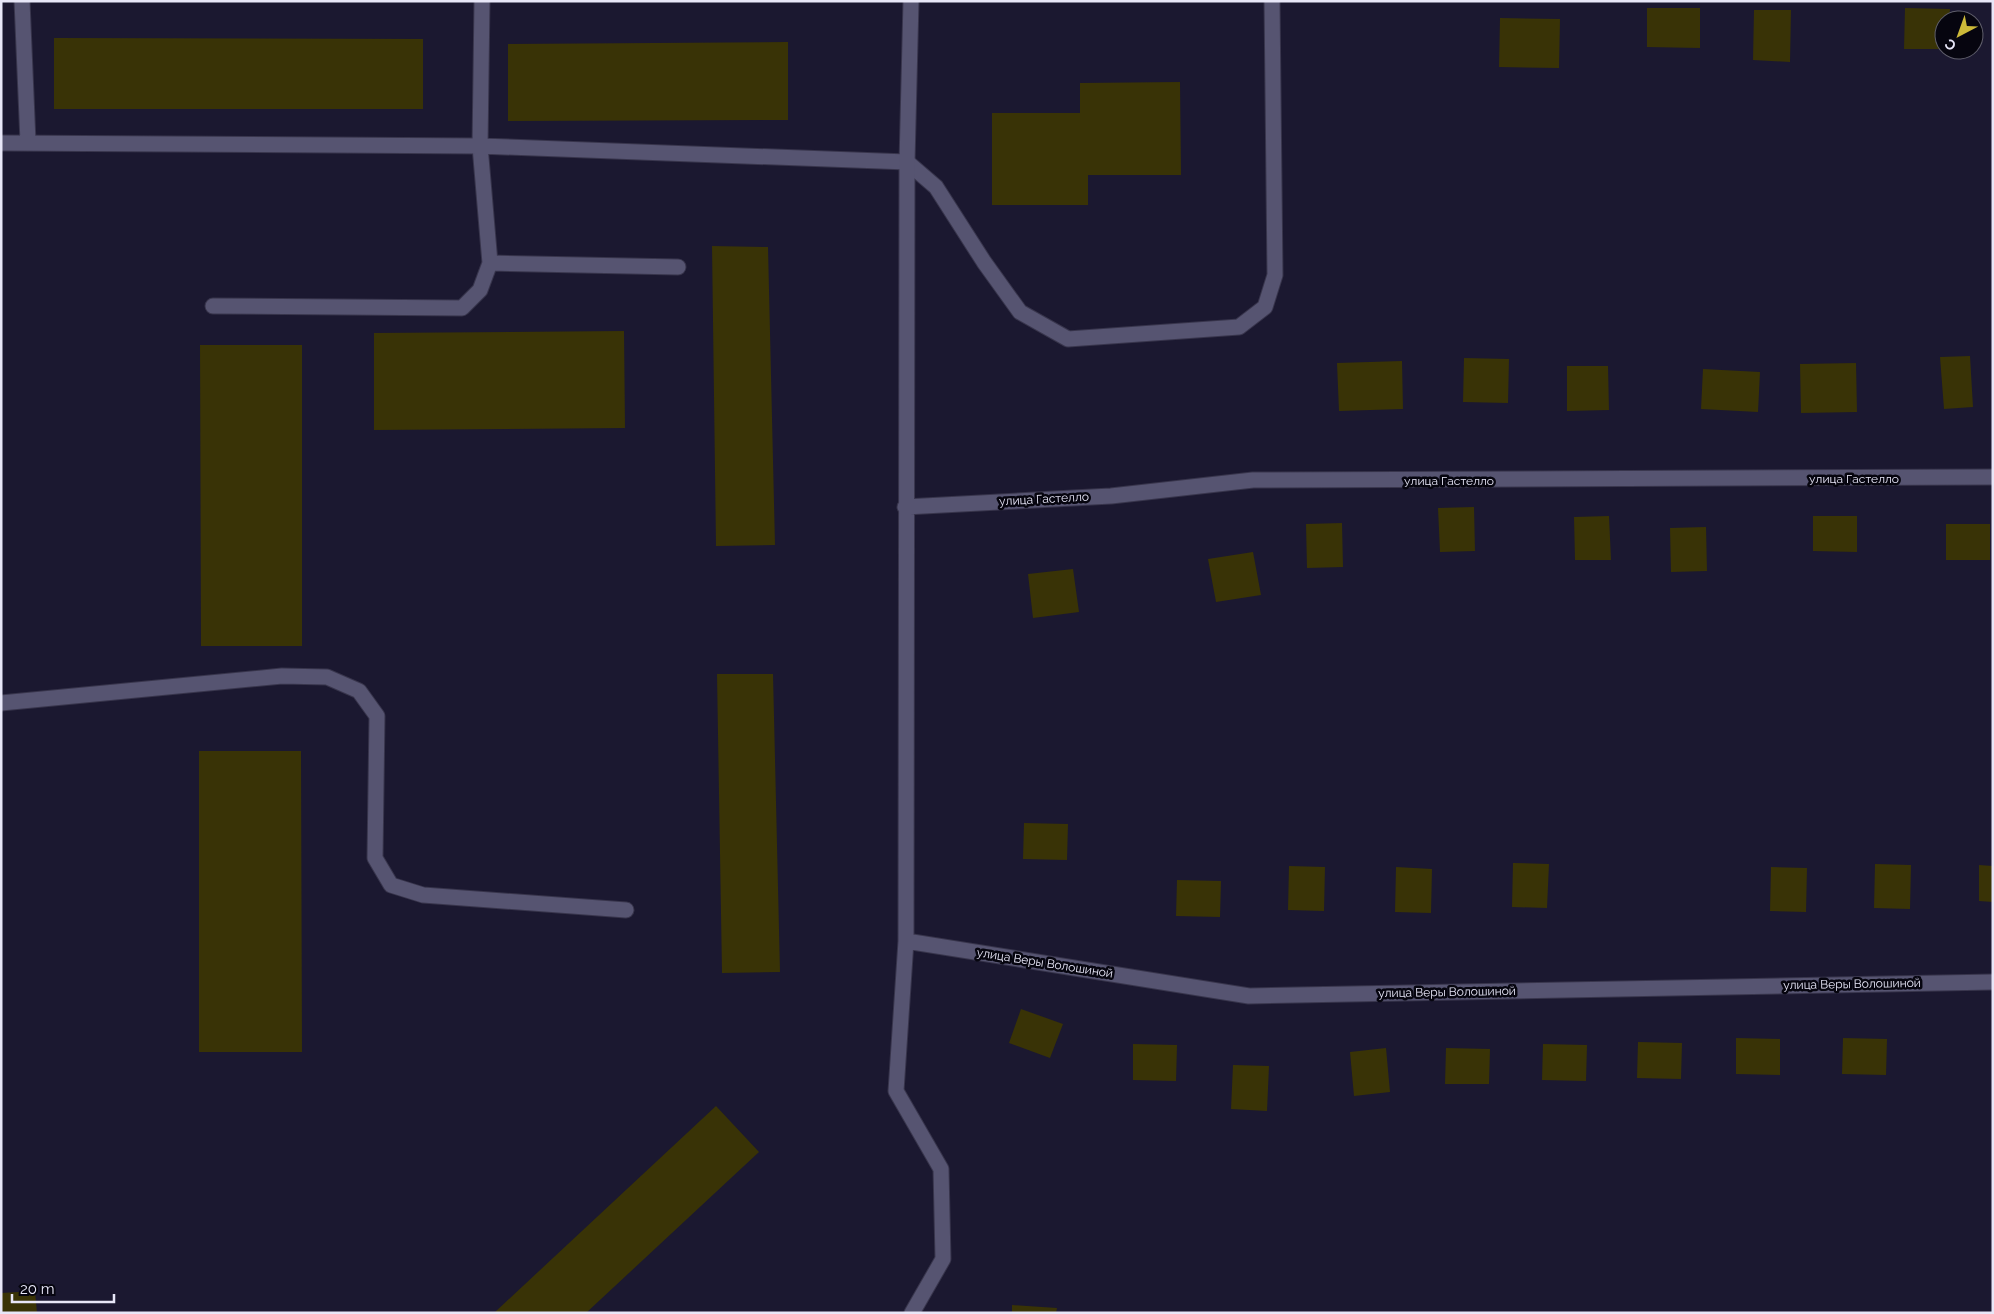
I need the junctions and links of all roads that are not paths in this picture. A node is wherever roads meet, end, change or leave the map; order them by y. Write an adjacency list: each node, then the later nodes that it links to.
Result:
1 (22, 1): 5 (street)
2 (482, 1): 7 (street)
3 (911, 1): 8 (street)
4 (1272, 1): 8 (street)
5 (28, 142): 6 (street); 7 (street)
6 (1, 143)
7 (480, 146): 8 (street); 9 (street)
8 (907, 162): 13 (street)
9 (490, 263): 10 (street); 11 (street)
10 (678, 267)
11 (213, 306)
12 (1993, 478): 13 (street, улица Гастелло)
13 (905, 507): 16 (street)
14 (1, 703): 15 (street)
15 (626, 910)
16 (906, 941): 17 (street, улица Веры Волошиной); 18 (street)
17 (1993, 982)
18 (912, 1313)

